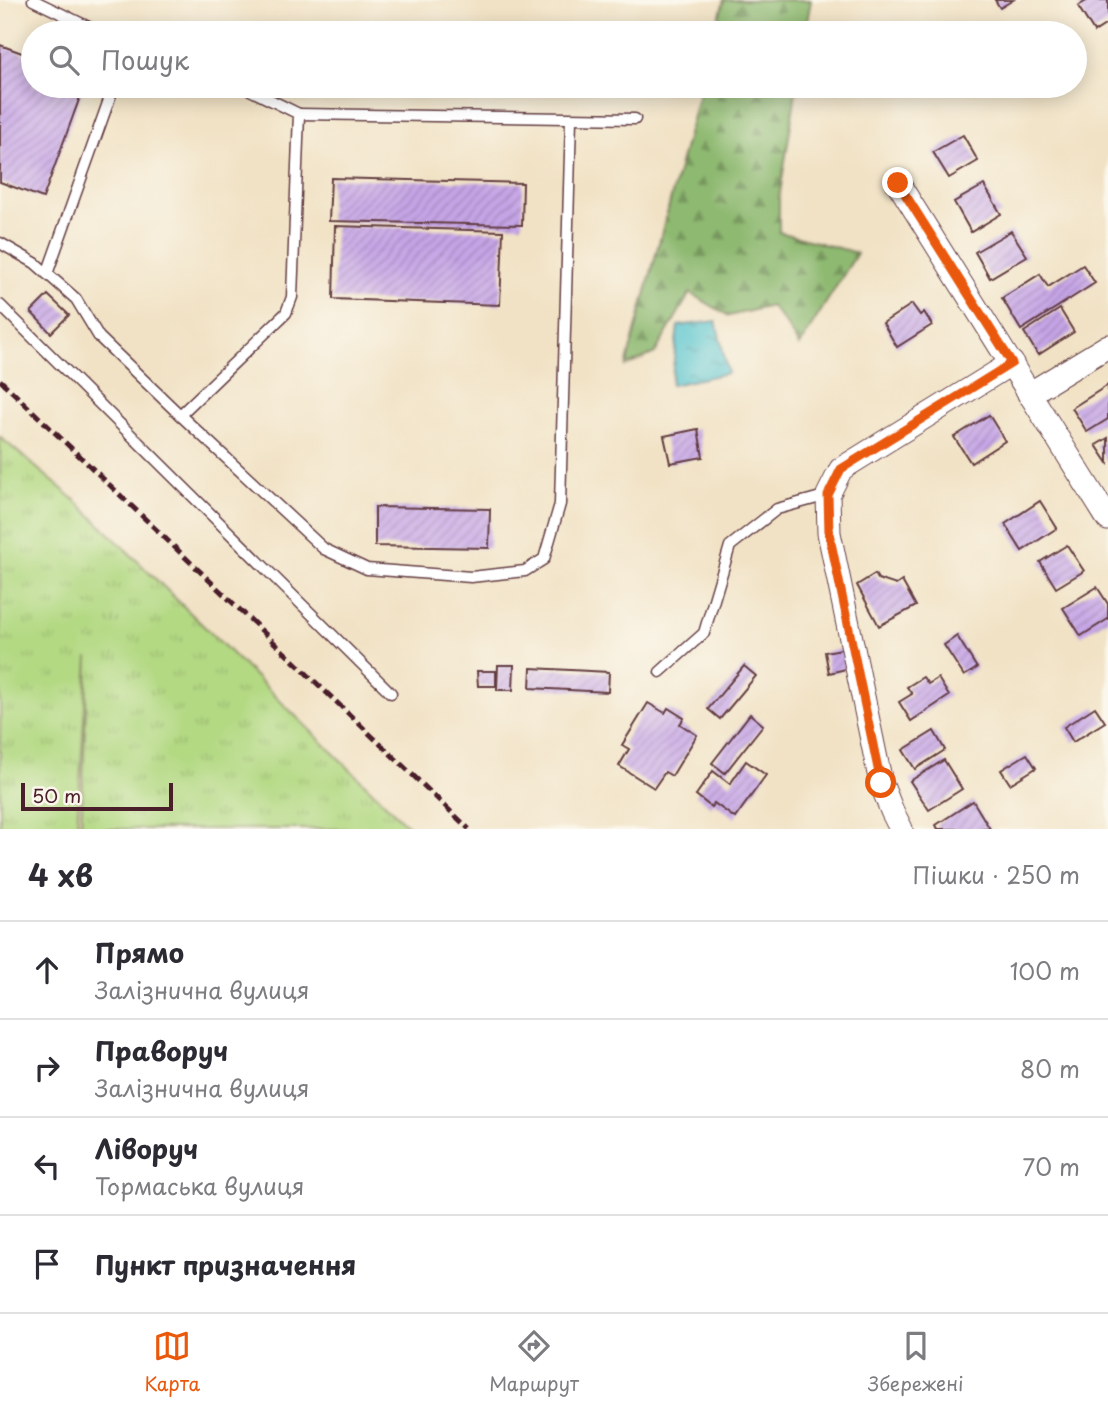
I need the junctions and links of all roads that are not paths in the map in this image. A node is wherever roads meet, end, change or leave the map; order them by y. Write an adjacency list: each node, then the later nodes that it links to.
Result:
1 (33, 0): 2 (lane)
2 (76, 21)
3 (110, 98): 10 (lane)
4 (266, 98): 5 (lane)
5 (299, 114): 7 (lane); 15 (lane)
6 (635, 118): 7 (lane)
7 (571, 119): 15 (lane)
8 (898, 183): 13 (street)
9 (0, 243): 10 (lane)
10 (47, 274): 15 (lane)
11 (0, 305): 19 (lane)
12 (1108, 346): 14 (street)
13 (1012, 363): 14 (street); 16 (street)
14 (1029, 394): 17 (street)
15 (180, 415)
16 (828, 495): 18 (lane); 20 (street)
17 (1108, 519)
18 (660, 672)
19 (391, 694)
20 (901, 829)

